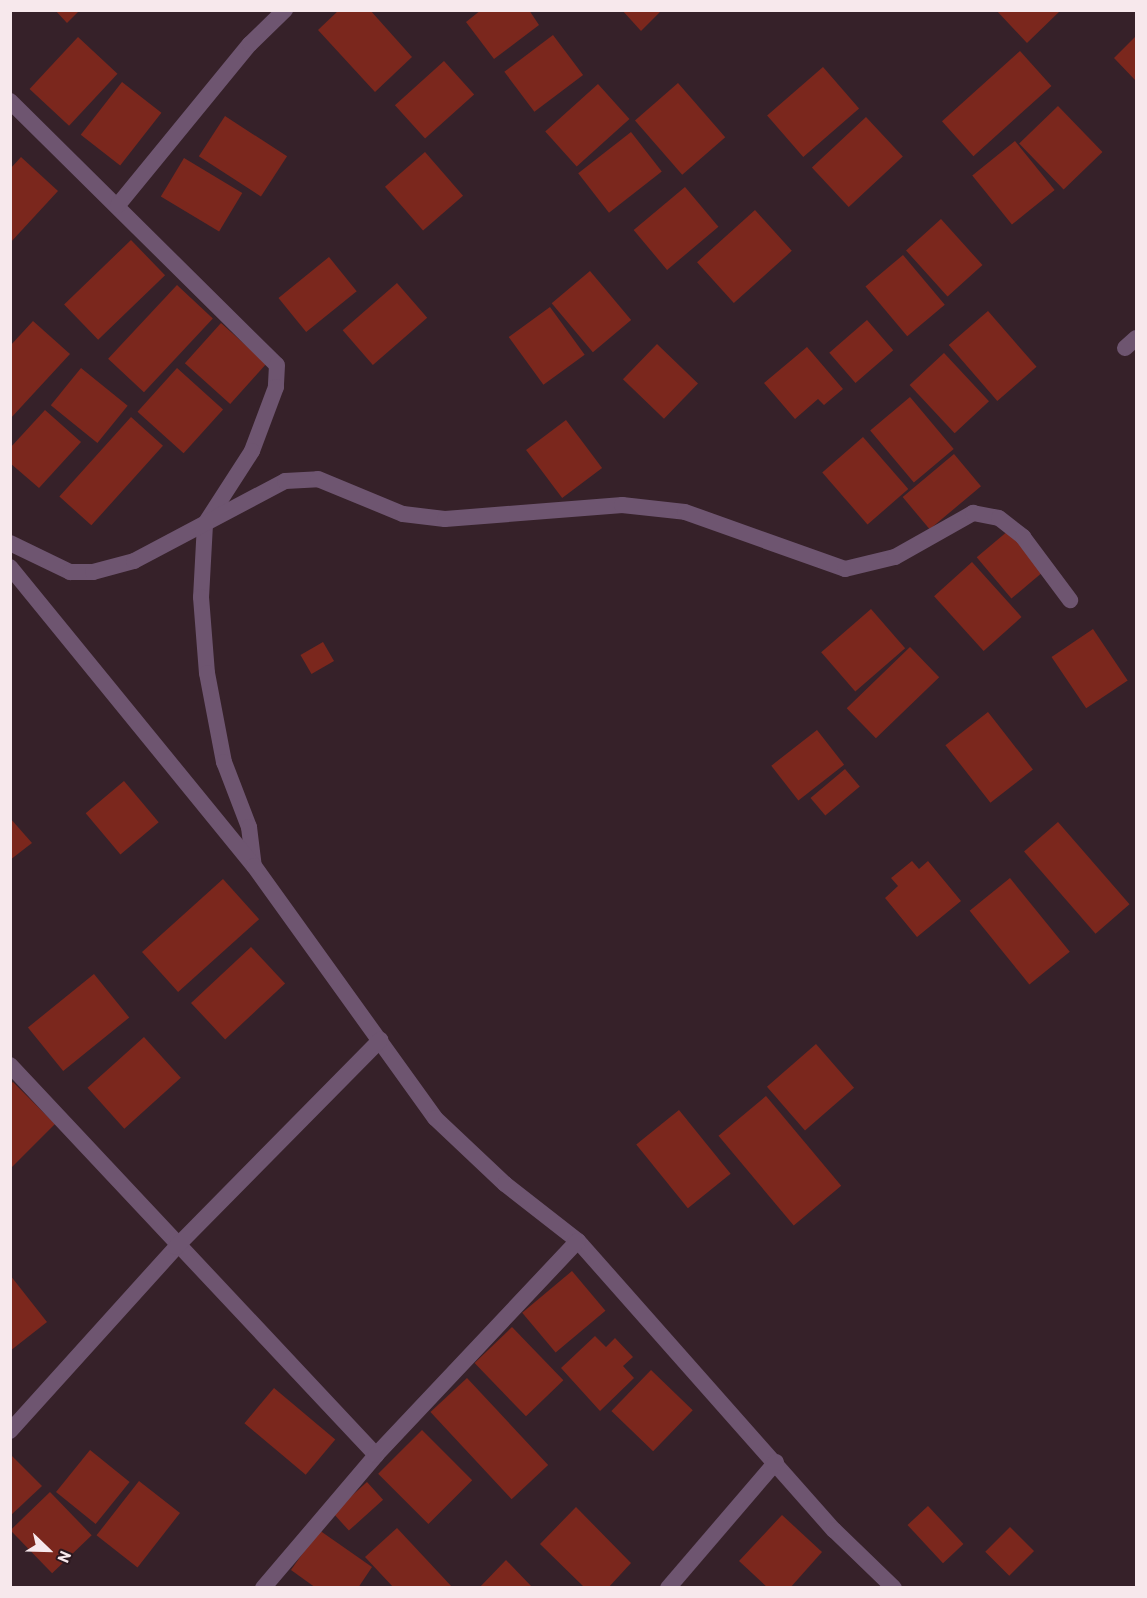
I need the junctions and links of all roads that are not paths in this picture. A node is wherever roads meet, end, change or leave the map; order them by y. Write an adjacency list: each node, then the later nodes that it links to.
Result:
1 (285, 10): 3 (street)
2 (10, 102): 3 (street)
3 (118, 205): 4 (street)
4 (204, 524): 5 (street); 7 (street); 8 (street)
5 (10, 543)
6 (10, 567): 8 (street)
7 (1070, 600)
8 (254, 866): 9 (street)
9 (380, 1040): 11 (street); 12 (street)
10 (10, 1065): 12 (street)
11 (578, 1241): 14 (street); 15 (street)
12 (176, 1247): 13 (street); 14 (street)
13 (10, 1431)
14 (376, 1455): 16 (street)
15 (776, 1462): 17 (street); 18 (street)
16 (263, 1587)
17 (668, 1587)
18 (894, 1587)

